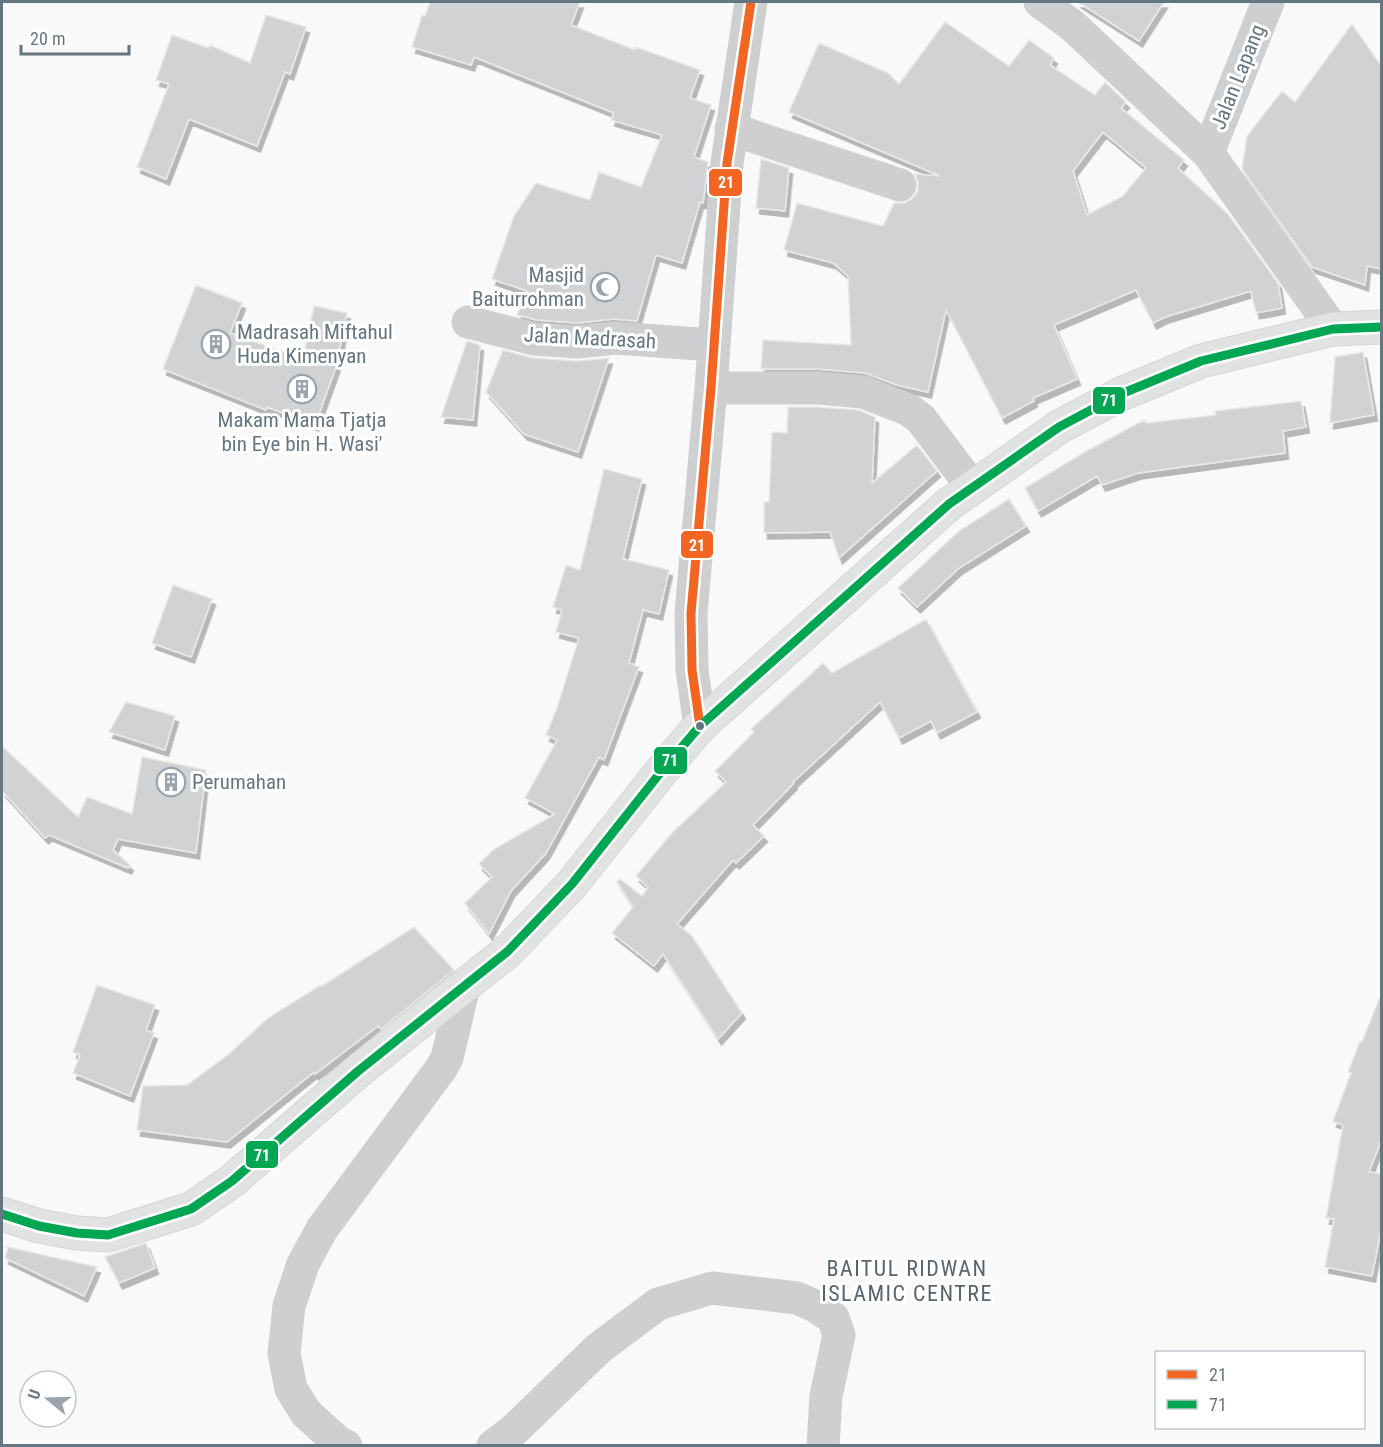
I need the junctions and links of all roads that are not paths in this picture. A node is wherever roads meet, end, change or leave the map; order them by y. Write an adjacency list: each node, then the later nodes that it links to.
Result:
1 (751, 2): 4 (street)
2 (1040, 2): 5 (street)
3 (1268, 2): 5 (street, Jalan Lapang)
4 (730, 129): 6 (street); 10 (street)
5 (1208, 153): 9 (street)
6 (900, 184)
7 (468, 322): 10 (street, Jalan Madrasah)
8 (1382, 327): 9 (main road)
9 (1334, 329): 12 (main road)
10 (713, 345): 11 (street)
11 (711, 388): 12 (street); 13 (street)
12 (973, 488): 13 (main road)
13 (700, 726): 14 (main road)
14 (464, 986): 15 (main road); 16 (street)
15 (2, 1214)
16 (346, 1446)
17 (493, 1446): 18 (street)
18 (823, 1446)

